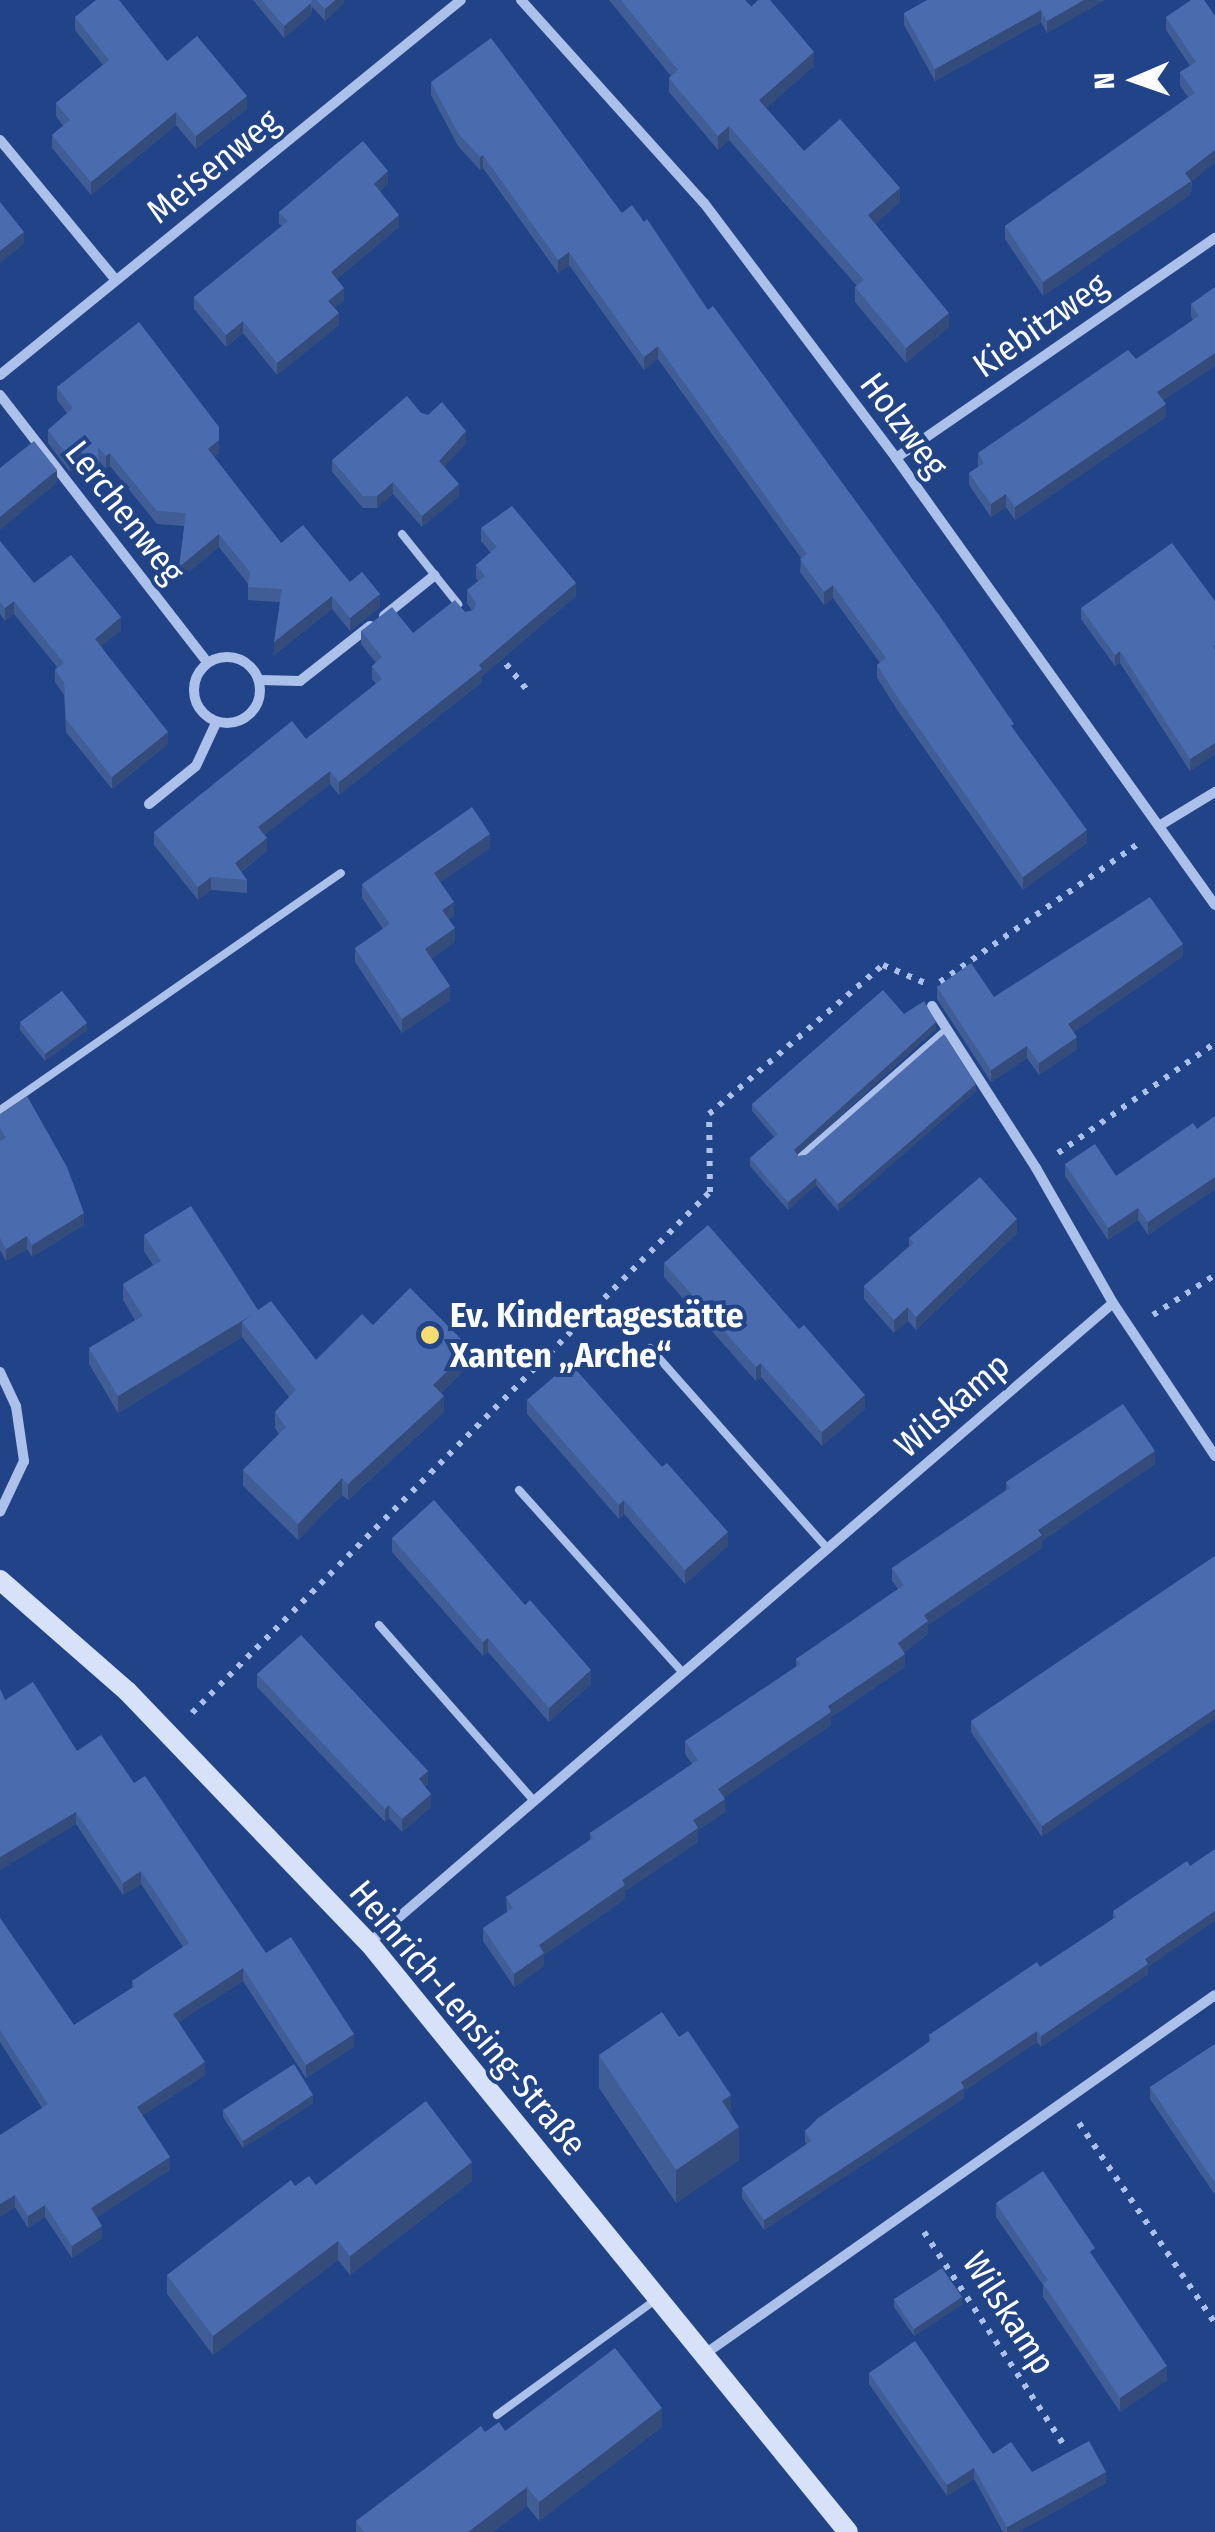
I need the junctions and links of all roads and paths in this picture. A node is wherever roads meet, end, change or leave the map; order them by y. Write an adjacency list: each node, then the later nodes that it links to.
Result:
1 (461, 0): 5 (street, Meisenweg)
2 (521, 0): 8 (street, Holzweg)
3 (0, 140): 5 (street)
4 (1215, 238): 8 (street, Kiebitzweg)
5 (116, 280): 6 (street, Meisenweg)
6 (0, 375)
7 (0, 395): 12 (street, Lerchenweg)
8 (896, 458): 18 (street, Holzweg)
9 (402, 534): 10 (lane)
10 (435, 575): 11 (lane); 13 (street)
11 (470, 618): 14 (path)
12 (207, 662): 13 (street); 15 (street)
13 (260, 680): 15 (street)
14 (527, 690)
15 (216, 723): 17 (street)
16 (1215, 792): 18 (street)
17 (149, 804)
18 (1159, 826): 20 (street, Holzweg); 39 (path)
19 (341, 873): 24 (lane)
20 (1215, 905)
21 (932, 1006): 22 (street)
22 (946, 1031): 25 (lane); 26 (street)
23 (1215, 1043): 26 (path)
24 (0, 1110)
25 (801, 1157)
26 (1036, 1168): 28 (street)
27 (1215, 1275): 29 (path)
28 (1113, 1303): 29 (street); 35 (street, Wilskamp)
29 (1132, 1330): 32 (street)
30 (650, 1348): 35 (lane)
31 (0, 1372): 34 (street)
32 (1215, 1456)
33 (519, 1490): 38 (lane)
34 (0, 1512)
35 (827, 1548): 38 (street, Wilskamp)
36 (0, 1580): 39 (street, Heinrich-Lensing-Straße)
37 (379, 1626): 40 (lane)
38 (682, 1673): 40 (street, Wilskamp)
39 (170, 1735): 41 (street, Heinrich-Lensing-Straße)
40 (534, 1800): 41 (street, Wilskamp)
41 (369, 1943): 45 (street, Heinrich-Lensing-Straße)
42 (1215, 1996): 43 (street)
43 (1064, 2101): 44 (street); 46 (path)
44 (909, 2210): 47 (street); 49 (path, Wilskamp)
45 (656, 2300): 47 (street, Heinrich-Lensing-Straße); 48 (lane)
46 (1215, 2323)
47 (701, 2356): 50 (street, Heinrich-Lensing-Straße)
48 (497, 2415)
49 (1064, 2445)
50 (848, 2532)

